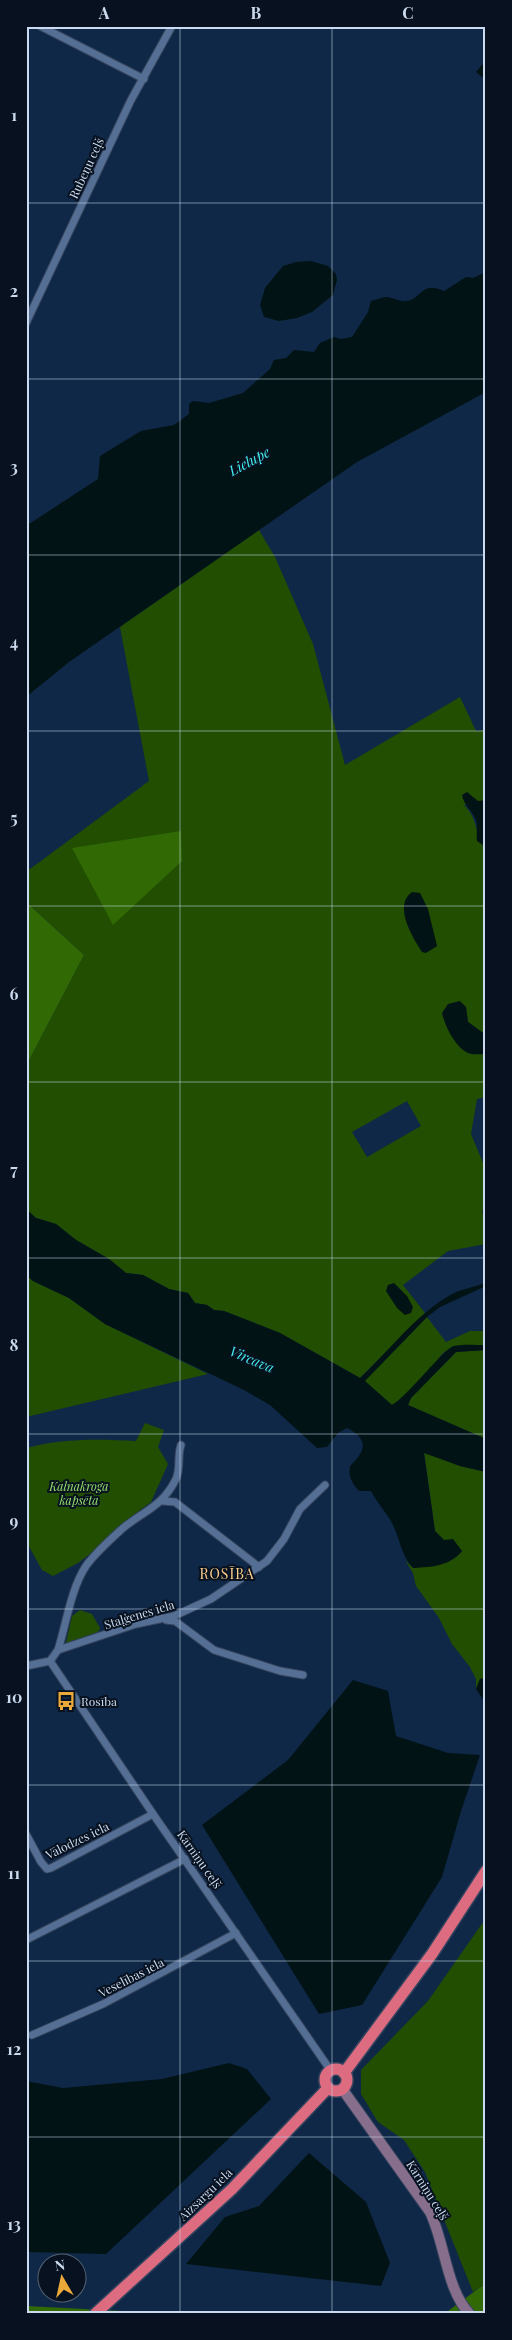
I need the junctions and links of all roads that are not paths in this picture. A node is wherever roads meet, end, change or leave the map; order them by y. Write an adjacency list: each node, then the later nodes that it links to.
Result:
1 (40, 26): 3 (street)
2 (172, 26): 3 (street, Rubeņu ceļš)
3 (144, 79): 4 (street, Rubeņu ceļš)
4 (27, 319): 5 (street)
5 (38, 322)
6 (181, 1445): 8 (street)
7 (325, 1485): 9 (street, Staļģenes iela)
8 (162, 1501): 9 (street); 11 (street)
9 (259, 1567): 10 (street, Staļģenes iela)
10 (164, 1619): 11 (street, Staļģenes iela); 14 (street)
11 (58, 1650): 12 (street)
12 (50, 1661): 13 (street); 15 (street, Kārniņu ceļš)
13 (26, 1666)
14 (303, 1675)
15 (153, 1814): 16 (street, Vālodzes iela); 17 (street, Kārniņu ceļš)
16 (26, 1834)
17 (185, 1859): 19 (street, Kārniņu ceļš); 20 (street)
18 (486, 1871): 23 (highway)
19 (236, 1933): 21 (street, Veselības iela); 22 (street, Kārniņu ceļš)
20 (26, 1940)
21 (32, 2036)
22 (330, 2070): 23 (highway); 24 (highway)
23 (344, 2073): 25 (highway)
24 (328, 2088): 25 (highway); 26 (highway, Aizsargu iela)
25 (343, 2090): 27 (main road, Kārniņu ceļš)
26 (95, 2314)
27 (470, 2314)

